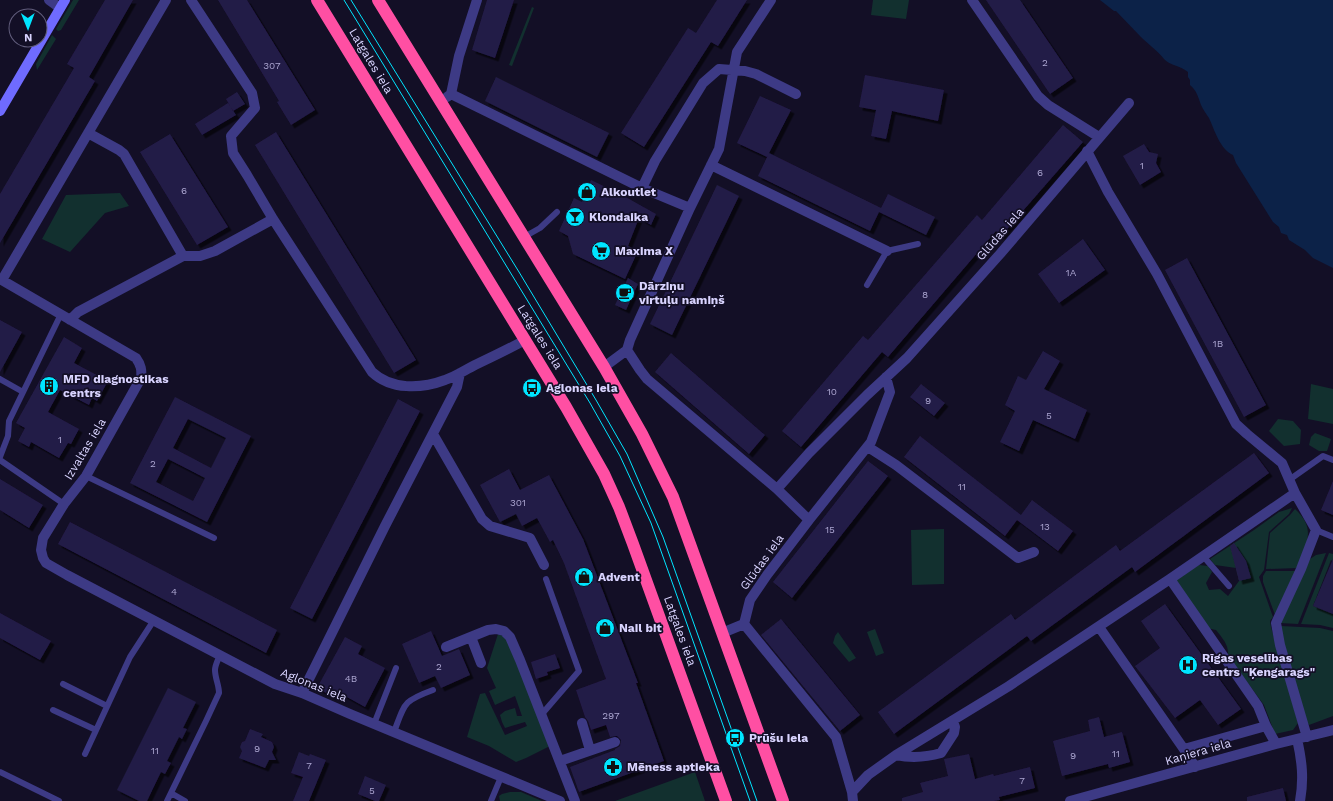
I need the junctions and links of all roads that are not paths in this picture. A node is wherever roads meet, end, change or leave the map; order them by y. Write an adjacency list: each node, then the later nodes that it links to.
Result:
1 (49, 0): 9 (street)
2 (166, 0): 16 (street)
3 (191, 0): 23 (street)
4 (317, 0): 32 (highway, Latgales iela)
5 (378, 0): 13 (highway)
6 (477, 0): 11 (street)
7 (771, 0): 10 (street)
8 (972, 0): 17 (street)
9 (62, 4): 15 (street)
10 (733, 70): 12 (street); 19 (street); 20 (street)
11 (451, 94): 13 (street); 20 (street)
12 (796, 94)
13 (440, 101): 24 (highway)
14 (1129, 103): 17 (street, Glūdas iela)
15 (0, 111)
16 (88, 133): 27 (street); 28 (street)
17 (1099, 137): 18 (street, Glūdas iela)
18 (1088, 151): 36 (street, Glūdas iela); 44 (street)
19 (711, 165): 21 (street); 26 (street)
20 (642, 188): 21 (street)
21 (690, 208): 33 (street)
22 (557, 212): 24 (lane)
23 (273, 219): 27 (street); 35 (street)
24 (524, 237): 34 (highway)
25 (918, 244): 26 (lane)
26 (887, 251): 29 (lane)
27 (183, 256): 31 (street)
28 (1, 279): 30 (street, Izvaltas iela)
29 (867, 284)
30 (61, 314): 31 (street, Izvaltas iela); 38 (lane)
31 (70, 320): 43 (street, Izvaltas iela)
32 (525, 340): 35 (street); 100 (highway, Latgales iela)
33 (627, 350): 34 (street); 45 (street)
34 (604, 367): 62 (highway)
35 (460, 373): 39 (street)
36 (886, 377): 40 (street, Glūdas iela); 45 (street, Glūdas iela)
37 (0, 379): 38 (lane)
38 (23, 392): 41 (lane)
39 (433, 434): 54 (street); 70 (street)
40 (868, 446): 48 (street, Glūdas iela); 52 (street)
41 (0, 459): 47 (lane)
42 (1333, 460): 44 (lane)
43 (86, 476): 47 (street, Izvaltas iela); 51 (lane)
44 (1289, 480): 46 (street)
45 (777, 489): 48 (street)
46 (1295, 493): 49 (street); 53 (street)
47 (64, 504): 55 (street, Izvaltas iela)
48 (809, 520): 60 (street, Glūdas iela)
49 (1316, 530): 50 (lane); 81 (street)
50 (1333, 537)
51 (214, 538)
52 (1034, 552)
53 (1203, 556): 57 (street); 58 (lane)
54 (544, 565)
55 (67, 575): 59 (street, Aglonas iela)
56 (546, 579): 73 (lane)
57 (1170, 579): 61 (street); 77 (street)
58 (1229, 586)
59 (154, 620): 65 (street, Aglonas iela); 71 (lane)
60 (744, 624): 62 (street); 93 (street)
61 (1099, 626): 74 (street); 84 (street)
62 (722, 633): 101 (highway)
63 (471, 637): 64 (street); 66 (street); 73 (street)
64 (446, 647)
65 (220, 655): 70 (street, Aglonas iela); 92 (lane)
66 (481, 663)
67 (396, 668): 76 (lane)
68 (63, 684): 71 (lane)
69 (433, 690): 80 (lane)
70 (302, 693): 76 (street, Aglonas iela)
71 (107, 706): 78 (lane)
72 (53, 710): 78 (lane)
73 (542, 714): 88 (street)
74 (953, 721): 87 (street); 87 (street)
75 (582, 723): 85 (street)
76 (374, 724): 80 (street, Aglonas iela)
77 (1266, 726): 83 (street); 84 (street)
78 (96, 730): 86 (lane)
79 (1333, 730): 81 (street, Kaņiera iela)
80 (394, 732): 91 (street, Aglonas iela)
81 (1302, 738): 83 (street, Kaņiera iela); 103 (street)
82 (615, 742): 85 (street)
83 (1276, 744): 89 (street, Kaņiera iela)
84 (1184, 749): 89 (street)
85 (590, 750): 88 (street)
86 (85, 754)
87 (896, 755): 93 (street)
88 (560, 762): 99 (street)
89 (1195, 767): 102 (street, Kaņiera iela)
90 (0, 772): 94 (lane)
91 (501, 777): 97 (lane); 98 (street, Aglonas iela)
92 (171, 793): 95 (lane); 96 (lane)
93 (852, 797)
94 (59, 801)
95 (167, 801)
96 (185, 801)
97 (492, 801)
98 (560, 801)
99 (575, 801)
100 (726, 801)
101 (783, 801)
102 (1070, 801)
103 (1300, 801)

